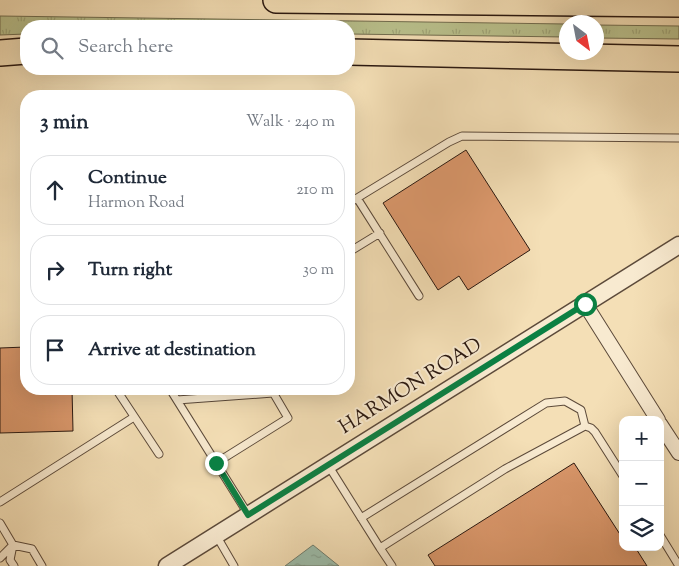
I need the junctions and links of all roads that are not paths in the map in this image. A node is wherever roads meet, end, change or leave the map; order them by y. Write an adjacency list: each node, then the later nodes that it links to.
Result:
1 (276, 0): 2 (highway)
2 (679, 4)
3 (20, 51): 5 (highway)
4 (355, 52): 6 (highway)
5 (0, 53)
6 (679, 59)
7 (679, 138): 8 (lane)
8 (357, 198): 9 (lane)
9 (380, 233): 11 (lane); 12 (lane)
10 (679, 245): 13 (street, HARMON ROAD)
11 (355, 248)
12 (419, 296)
13 (585, 304): 19 (street); 26 (street, HARMON ROAD)
14 (120, 395): 20 (lane)
15 (174, 395): 18 (lane)
16 (230, 395): 18 (lane)
17 (274, 395): 25 (lane)
18 (177, 400): 25 (lane)
19 (655, 416)
20 (134, 417): 24 (lane); 28 (lane)
21 (585, 426): 27 (lane); 30 (lane); 35 (lane)
22 (664, 430): 23 (street)
23 (679, 453)
24 (159, 454)
25 (216, 463): 29 (lane)
26 (328, 464): 29 (street, HARMON ROAD); 30 (lane)
27 (619, 470)
28 (0, 502)
29 (248, 515): 32 (street, HARMON ROAD)
30 (361, 518): 35 (lane)
31 (0, 523): 34 (lane)
32 (216, 535): 39 (street, HARMON ROAD); 40 (lane)
33 (664, 542): 42 (lane)
34 (13, 545): 36 (lane); 37 (lane); 38 (lane)
35 (380, 548): 41 (lane)
36 (0, 558)
37 (14, 566)
38 (42, 566)
39 (167, 566)
40 (234, 566)
41 (392, 566)
42 (679, 566)

